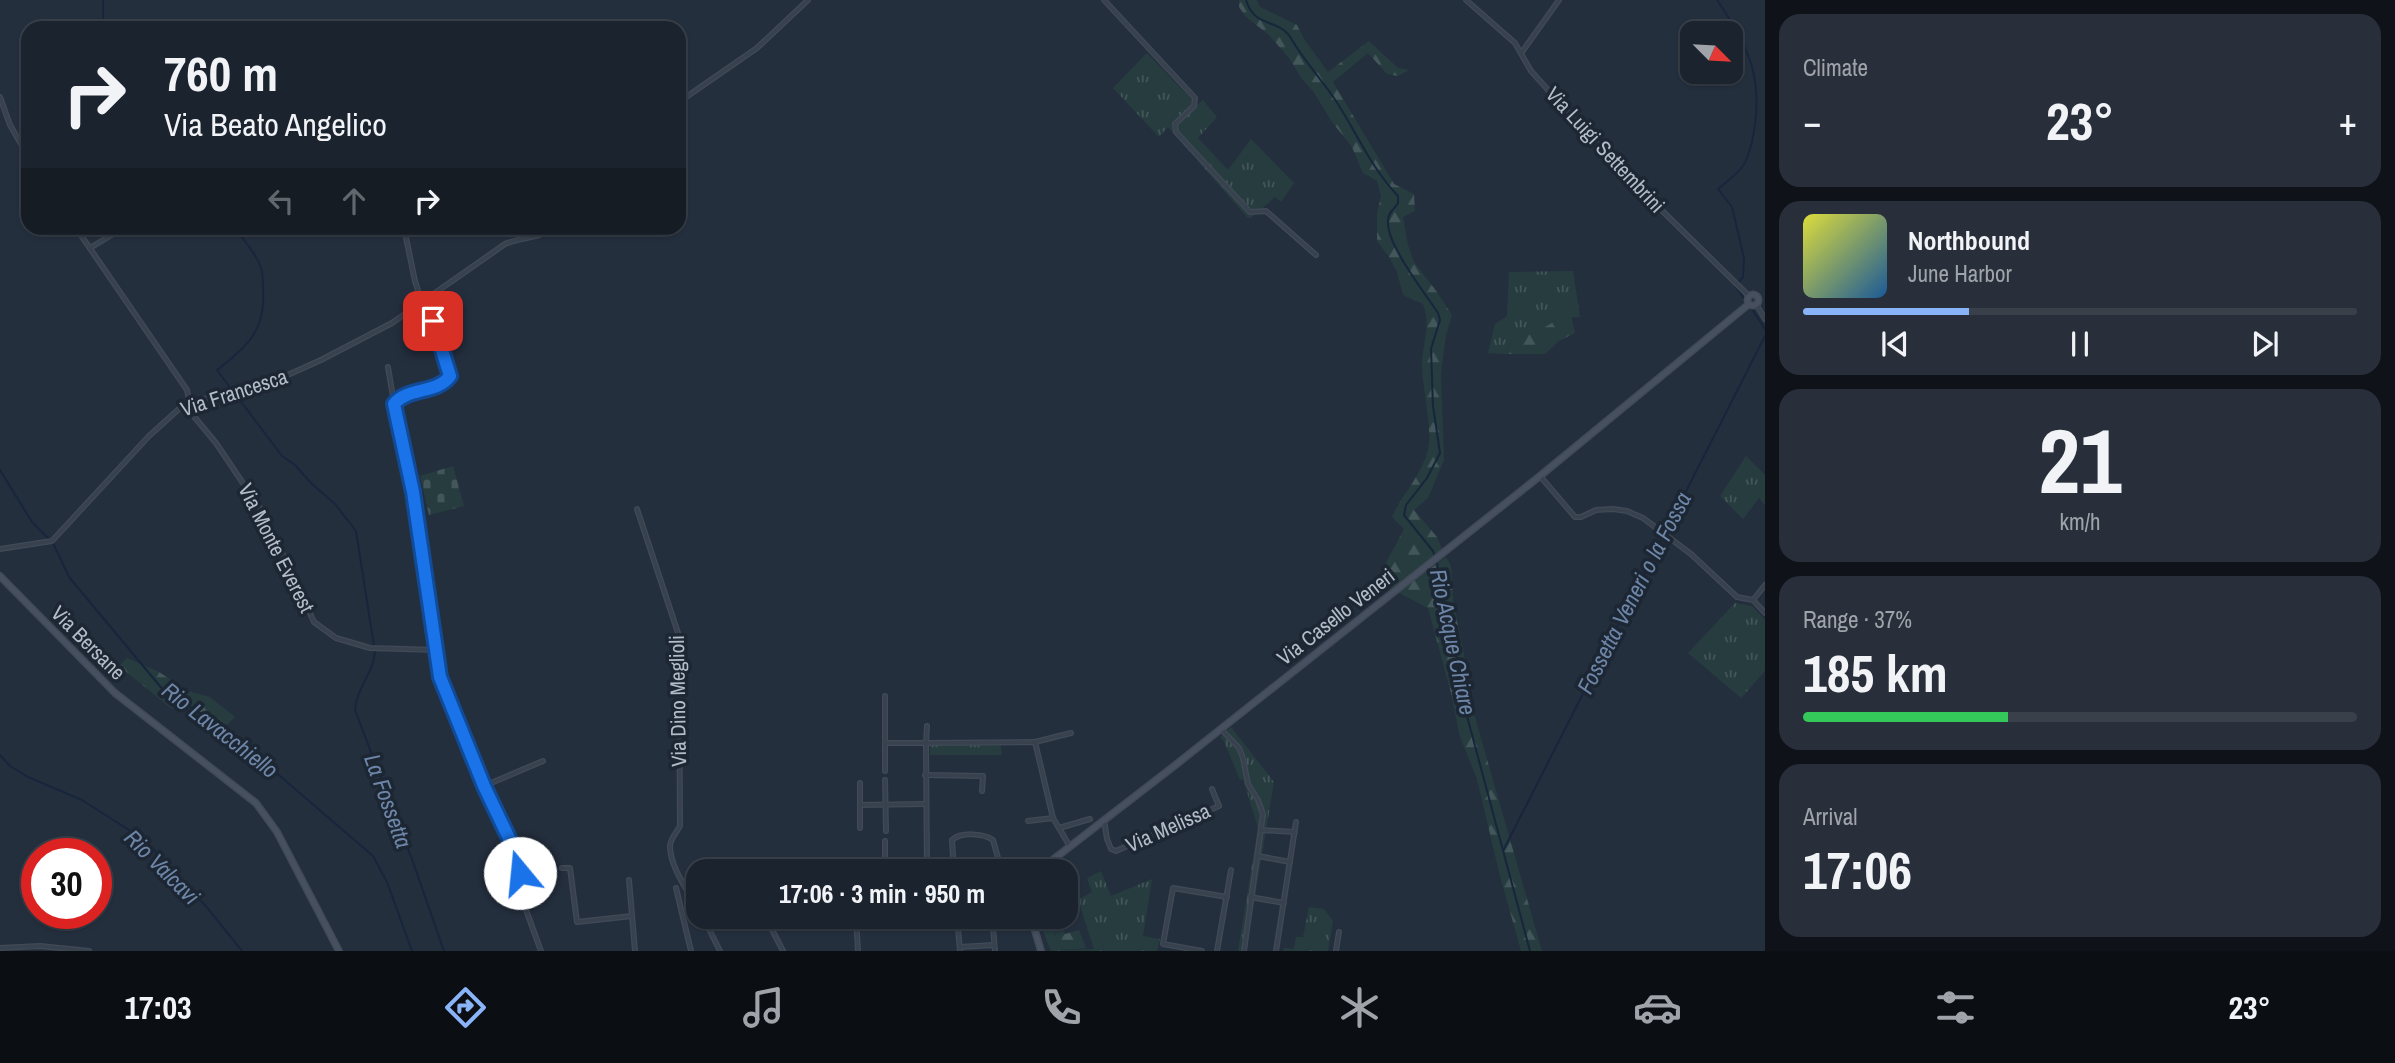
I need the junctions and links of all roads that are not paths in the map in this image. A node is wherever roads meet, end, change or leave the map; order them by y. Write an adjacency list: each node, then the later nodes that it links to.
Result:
1 (808, 0): 7 (street)
2 (1104, 0): 14 (street)
3 (1465, 0): 5 (street, Via Luigi Settembrini)
4 (1559, 0): 5 (street)
5 (1522, 52): 16 (street, Via Luigi Settembrini)
6 (0, 97): 8 (street)
7 (686, 97)
8 (21, 144)
9 (81, 235): 13 (street, Via Monte Everest)
10 (111, 235): 13 (street)
11 (405, 235): 18 (street)
12 (542, 235): 18 (street, Via Francesca)
13 (90, 248): 22 (street, Via Monte Everest)
14 (1316, 255)
15 (1765, 291): 17 (street)
16 (1749, 296): 17 (street); 19 (street)
17 (1757, 297): 19 (street)
18 (424, 302): 22 (street, Via Francesca); 23 (street)
19 (1750, 305): 20 (street); 24 (street, Via Casello Veneri)
20 (1765, 319)
21 (388, 367): 23 (street)
22 (190, 404): 26 (street, Via Francesca); 31 (street, Via Monte Everest)
23 (394, 404): 31 (street)
24 (1540, 476): 29 (street); 34 (street, Via Casello Veneri)
25 (637, 509): 74 (street, Via Dino Meglioli)
26 (0, 549)
27 (0, 576): 92 (street, Via Bersane)
28 (1765, 584): 29 (street)
29 (1753, 600): 30 (street)
30 (1765, 613)
31 (436, 650): 44 (street)
32 (885, 696): 37 (street)
33 (927, 726): 38 (street)
34 (1220, 729): 52 (street, Via Casello Veneri); 57 (street)
35 (1071, 733): 36 (street)
36 (1035, 742): 38 (street); 50 (street)
37 (885, 743): 38 (street); 40 (street)
38 (926, 743): 41 (street)
39 (543, 761): 44 (street)
40 (885, 771)
41 (925, 775): 46 (street); 48 (street)
42 (886, 779): 47 (street)
43 (860, 783): 49 (street)
44 (484, 786): 93 (street)
45 (1212, 789): 61 (street, Via Melissa)
46 (982, 791)
47 (885, 804): 48 (street); 49 (street); 58 (street)
48 (925, 804): 66 (street)
49 (860, 805): 55 (street)
50 (1052, 818): 53 (street); 56 (street)
51 (1090, 819): 56 (street)
52 (1104, 820): 59 (street, Via Casello Veneri); 61 (street, Via Melissa)
53 (1028, 821)
54 (1296, 822): 60 (street)
55 (860, 828)
56 (1059, 828): 63 (street)
57 (1261, 830): 60 (street); 64 (street)
58 (886, 831)
59 (1097, 831): 61 (street, Via Melissa); 63 (street, Via Casello Veneri)
60 (1295, 832): 70 (street)
61 (1107, 839)
62 (886, 841): 65 (street)
63 (1069, 845): 69 (street, Via Casello Veneri)
64 (1257, 856): 70 (street); 77 (street)
65 (885, 859)
66 (927, 859)
67 (954, 859): 68 (street)
68 (998, 859)
69 (1052, 859)
70 (1290, 862): 78 (street)
71 (562, 868): 79 (street)
72 (1231, 870): 76 (street)
73 (629, 880): 79 (street)
74 (686, 886)
75 (676, 888): 95 (street)
76 (1227, 897): 87 (street); 103 (street)
77 (1250, 897): 78 (street); 104 (street)
78 (1284, 903): 105 (street)
79 (632, 916): 94 (street)
80 (709, 929): 96 (street)
81 (771, 929): 97 (street)
82 (857, 929): 98 (street)
83 (958, 929): 90 (street)
84 (993, 929): 88 (street)
85 (1035, 929): 100 (street)
86 (1339, 932): 106 (street)
87 (1163, 944): 101 (street); 102 (street)
88 (995, 945): 90 (street); 99 (street)
89 (0, 948): 91 (street)
90 (960, 949)
91 (89, 951)
92 (340, 951)
93 (541, 951)
94 (635, 951)
95 (691, 951)
96 (720, 951)
97 (783, 951)
98 (858, 951)
99 (995, 951)
100 (1041, 951)
101 (1161, 951)
102 (1202, 951)
103 (1217, 951)
104 (1244, 951)
105 (1276, 951)
106 (1336, 951)

